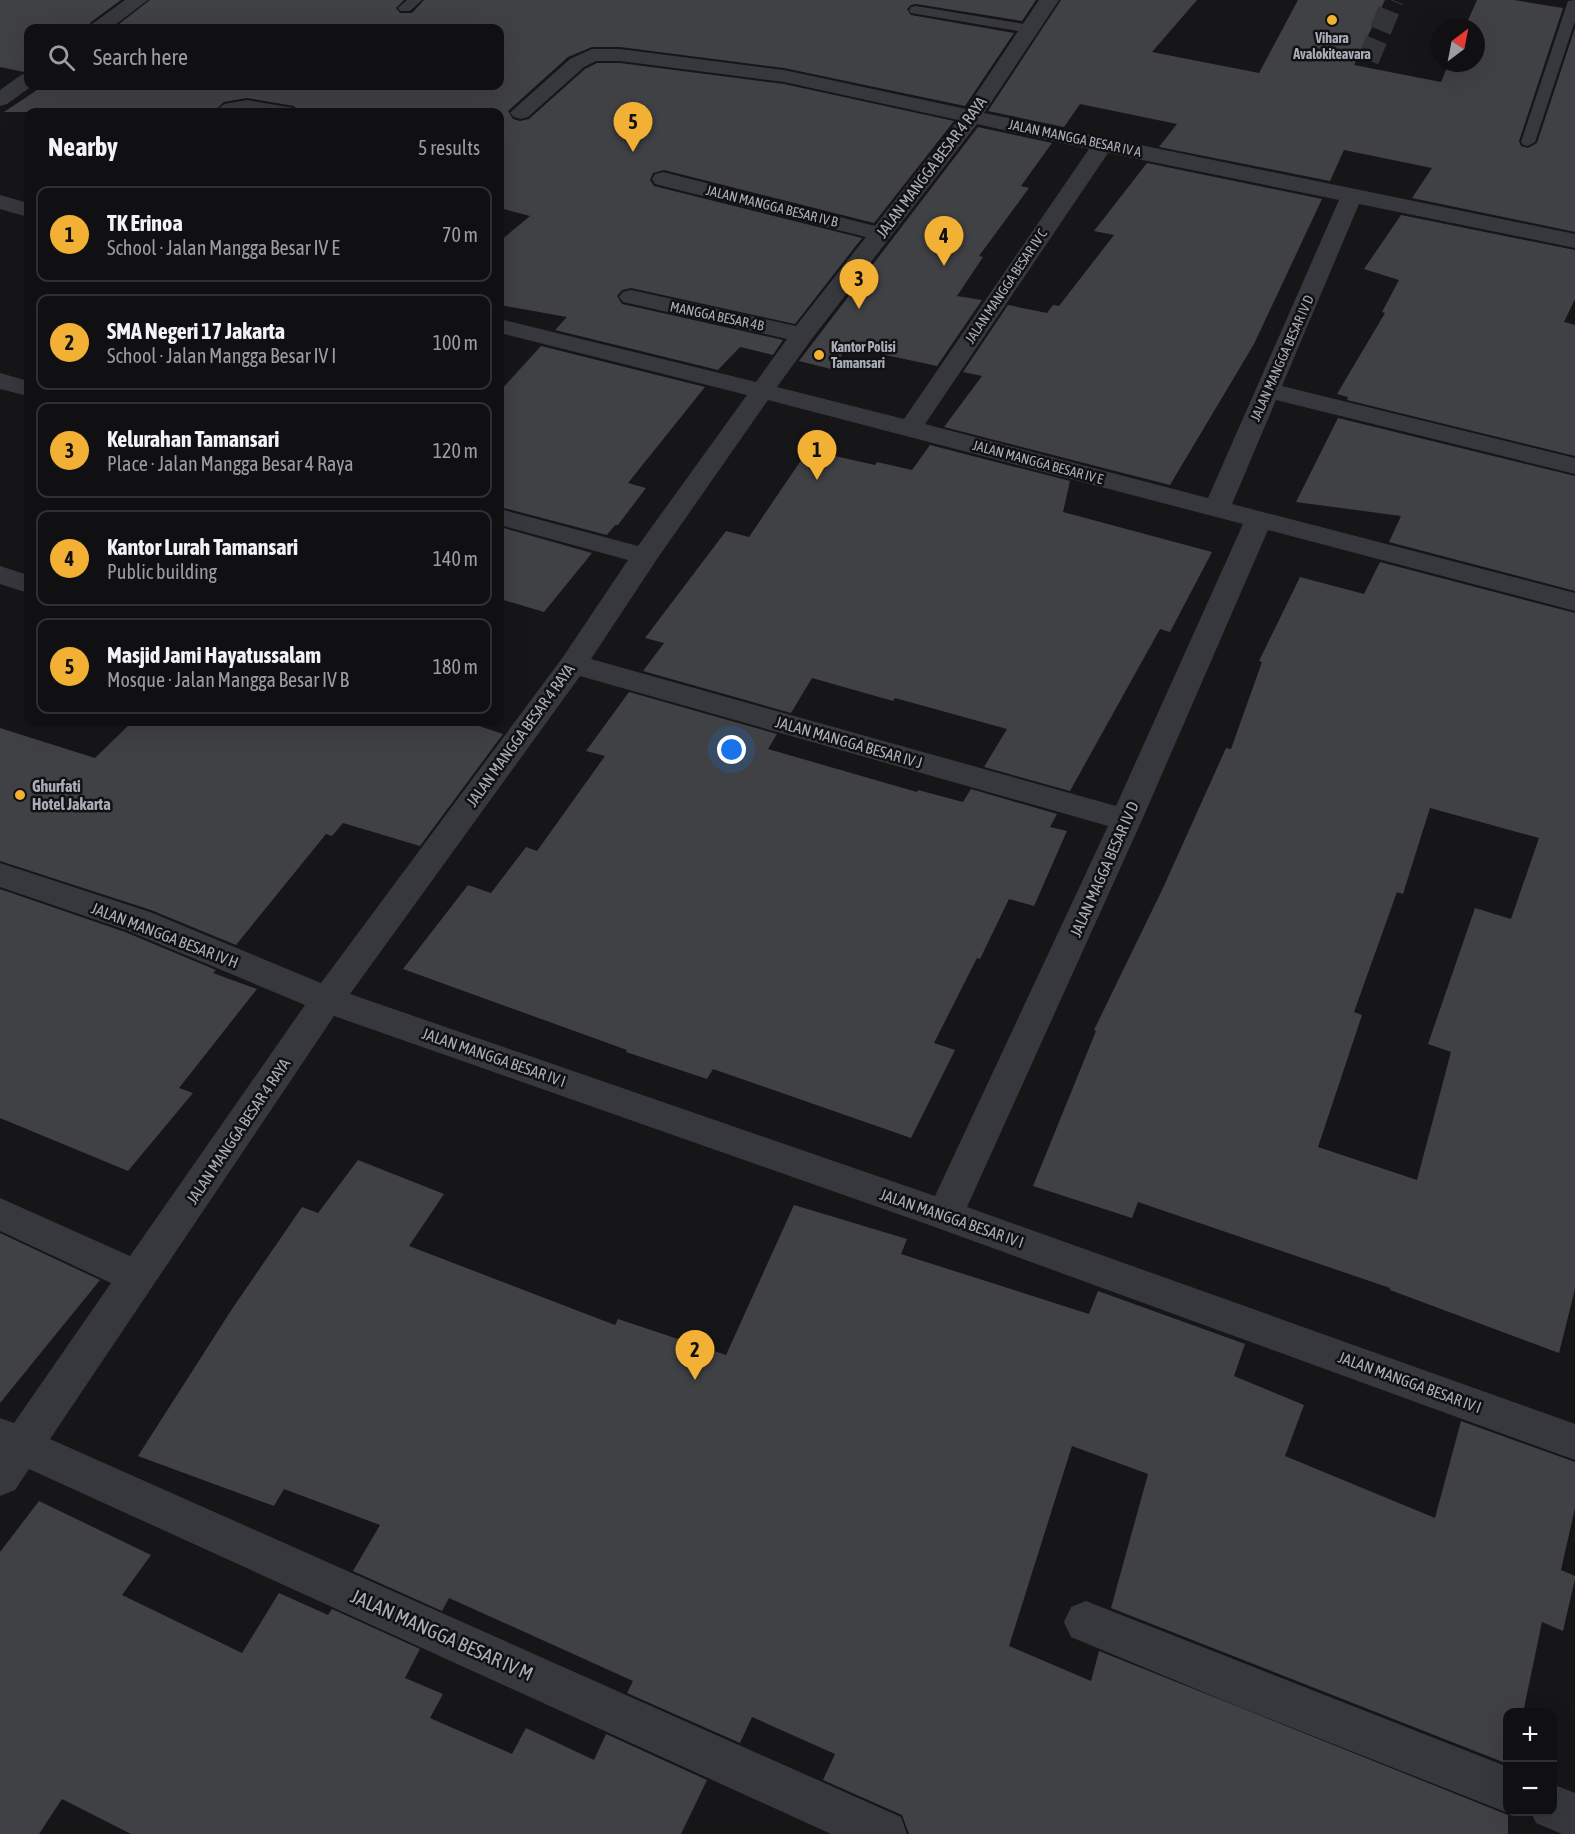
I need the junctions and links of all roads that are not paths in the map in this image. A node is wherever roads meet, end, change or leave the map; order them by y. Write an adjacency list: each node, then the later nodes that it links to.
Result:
1 (138, 0): 5 (street)
2 (1049, 0): 6 (street, JALAN MANGGA BESAR 4 RAYA)
3 (1575, 1): 13 (lane)
4 (916, 10): 6 (lane)
5 (105, 24)
6 (1030, 28): 12 (street, JALAN MANGGA BESAR 4 RAYA)
7 (24, 82): 8 (street)
8 (0, 100)
9 (235, 108): 10 (street)
10 (264, 108)
11 (521, 113): 12 (street, JALAN MANGGA BESAR IV A)
12 (972, 116): 14 (street, JALAN MANGGA BESAR IV A); 19 (street, JALAN MANGGA BESAR 4 RAYA)
13 (1528, 142)
14 (1102, 145): 16 (street, JALAN MANGGA BESAR IV A); 28 (street, JALAN MANGGA BESAR IV C)
15 (663, 179): 19 (street, JALAN MANGGA BESAR IV B)
16 (1350, 201): 20 (street, JALAN MANGGA BESAR IV A); 26 (street, JALAN MANGGA BESAR IV D)
17 (0, 202): 18 (street)
18 (24, 209)
19 (881, 234): 23 (street, JALAN MANGGA BESAR 4 RAYA)
20 (1575, 241)
21 (631, 297): 23 (street, MANGGA BESAR 4B)
22 (504, 327): 27 (street, JALAN MANGGA BESAR IV E)
23 (802, 335): 27 (street, JALAN MANGGA BESAR 4 RAYA)
24 (0, 381): 25 (street)
25 (24, 388)
26 (1268, 390): 29 (street); 30 (street, JALAN MANGGA BESAR IV D)
27 (763, 391): 28 (street, JALAN MANGGA BESAR IV E); 33 (street, JALAN MANGGA BESAR 4 RAYA)
28 (910, 428): 30 (street, JALAN MANGGA BESAR IV E)
29 (1575, 466)
30 (1216, 509): 32 (street, JALAN MANGGA BESAR IV E)
31 (504, 518): 33 (street)
32 (1258, 521): 36 (street, JALAN MANGGA BESAR IV E); 39 (street, JALAN MAGGA BESAR IV D)
33 (645, 556): 37 (street, JALAN MANGGA BESAR 4 RAYA)
34 (0, 575): 35 (street)
35 (24, 583)
36 (1575, 602)
37 (573, 663): 38 (street, JALAN MANGGA BESAR 4 RAYA); 39 (street, JALAN MANGGA BESAR IV J)
38 (511, 725): 41 (street, JALAN MANGGA BESAR 4 RAYA)
39 (1126, 820): 43 (street, JALAN MAGGA BESAR IV D)
40 (0, 875): 41 (street, JALAN MANGGA BESAR IV H)
41 (327, 1000): 43 (street, JALAN MANGGA BESAR IV I); 44 (street, JALAN MANGGA BESAR 4 RAYA)
42 (0, 1214): 44 (street)
43 (945, 1215): 45 (street, JALAN MANGGA BESAR IV I)
44 (138, 1278): 46 (street, JALAN MANGGA BESAR 4 RAYA)
45 (1575, 1442)
46 (7, 1453): 51 (street, JALAN MANGGA BESAR IV M)
47 (1086, 1622): 48 (street)
48 (1503, 1788)
49 (1557, 1809): 50 (street)
50 (1575, 1816)
51 (884, 1834)

